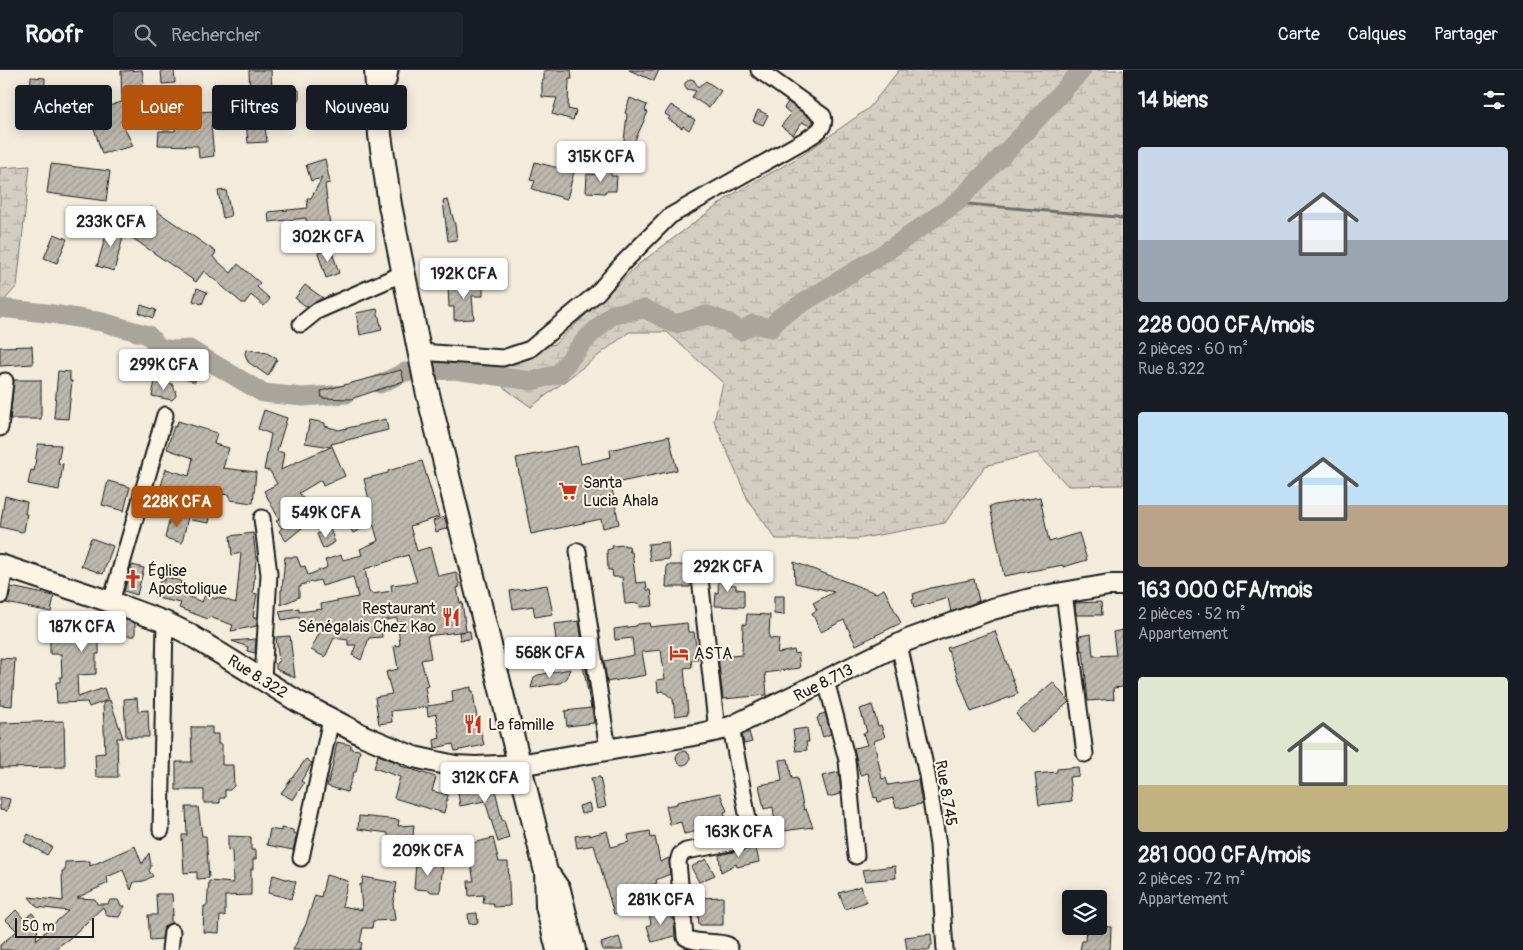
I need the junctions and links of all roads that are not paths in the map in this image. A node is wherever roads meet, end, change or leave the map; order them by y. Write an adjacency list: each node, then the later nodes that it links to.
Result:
1 (390, 70): 3 (street)
2 (765, 72): 6 (street)
3 (376, 80): 4 (highway)
4 (404, 273): 5 (street); 6 (highway)
5 (302, 324)
6 (420, 352): 26 (highway)
7 (5, 381): 9 (street)
8 (165, 415): 17 (street)
9 (0, 428)
10 (262, 518): 20 (street)
11 (578, 551): 24 (street)
12 (3, 566): 16 (street); 17 (main road, Rue 8.322)
13 (700, 578): 23 (street)
14 (1123, 585): 15 (main road, Rue 8.713)
15 (1064, 593): 19 (main road, Rue 8.713); 25 (street)
16 (0, 596)
17 (111, 602): 18 (main road, Rue 8.322)
18 (165, 622): 20 (main road, Rue 8.322); 27 (street)
19 (898, 644): 21 (main road, Rue 8.713); 36 (street, Rue 8.745)
20 (263, 679): 22 (main road, Rue 8.322)
21 (826, 681): 23 (main road, Rue 8.713); 28 (street)
22 (331, 719): 26 (main road, Rue 8.322); 29 (street)
23 (724, 729): 24 (main road, Rue 8.713); 35 (street)
24 (608, 750): 26 (main road, Rue 8.713)
25 (1085, 754)
26 (519, 765): 30 (highway)
27 (161, 830)
28 (856, 856)
29 (301, 858)
30 (546, 872): 33 (highway); 34 (highway)
31 (172, 932): 32 (street)
32 (170, 950)
33 (558, 950)
34 (574, 950)
35 (730, 950)
36 (945, 950)

